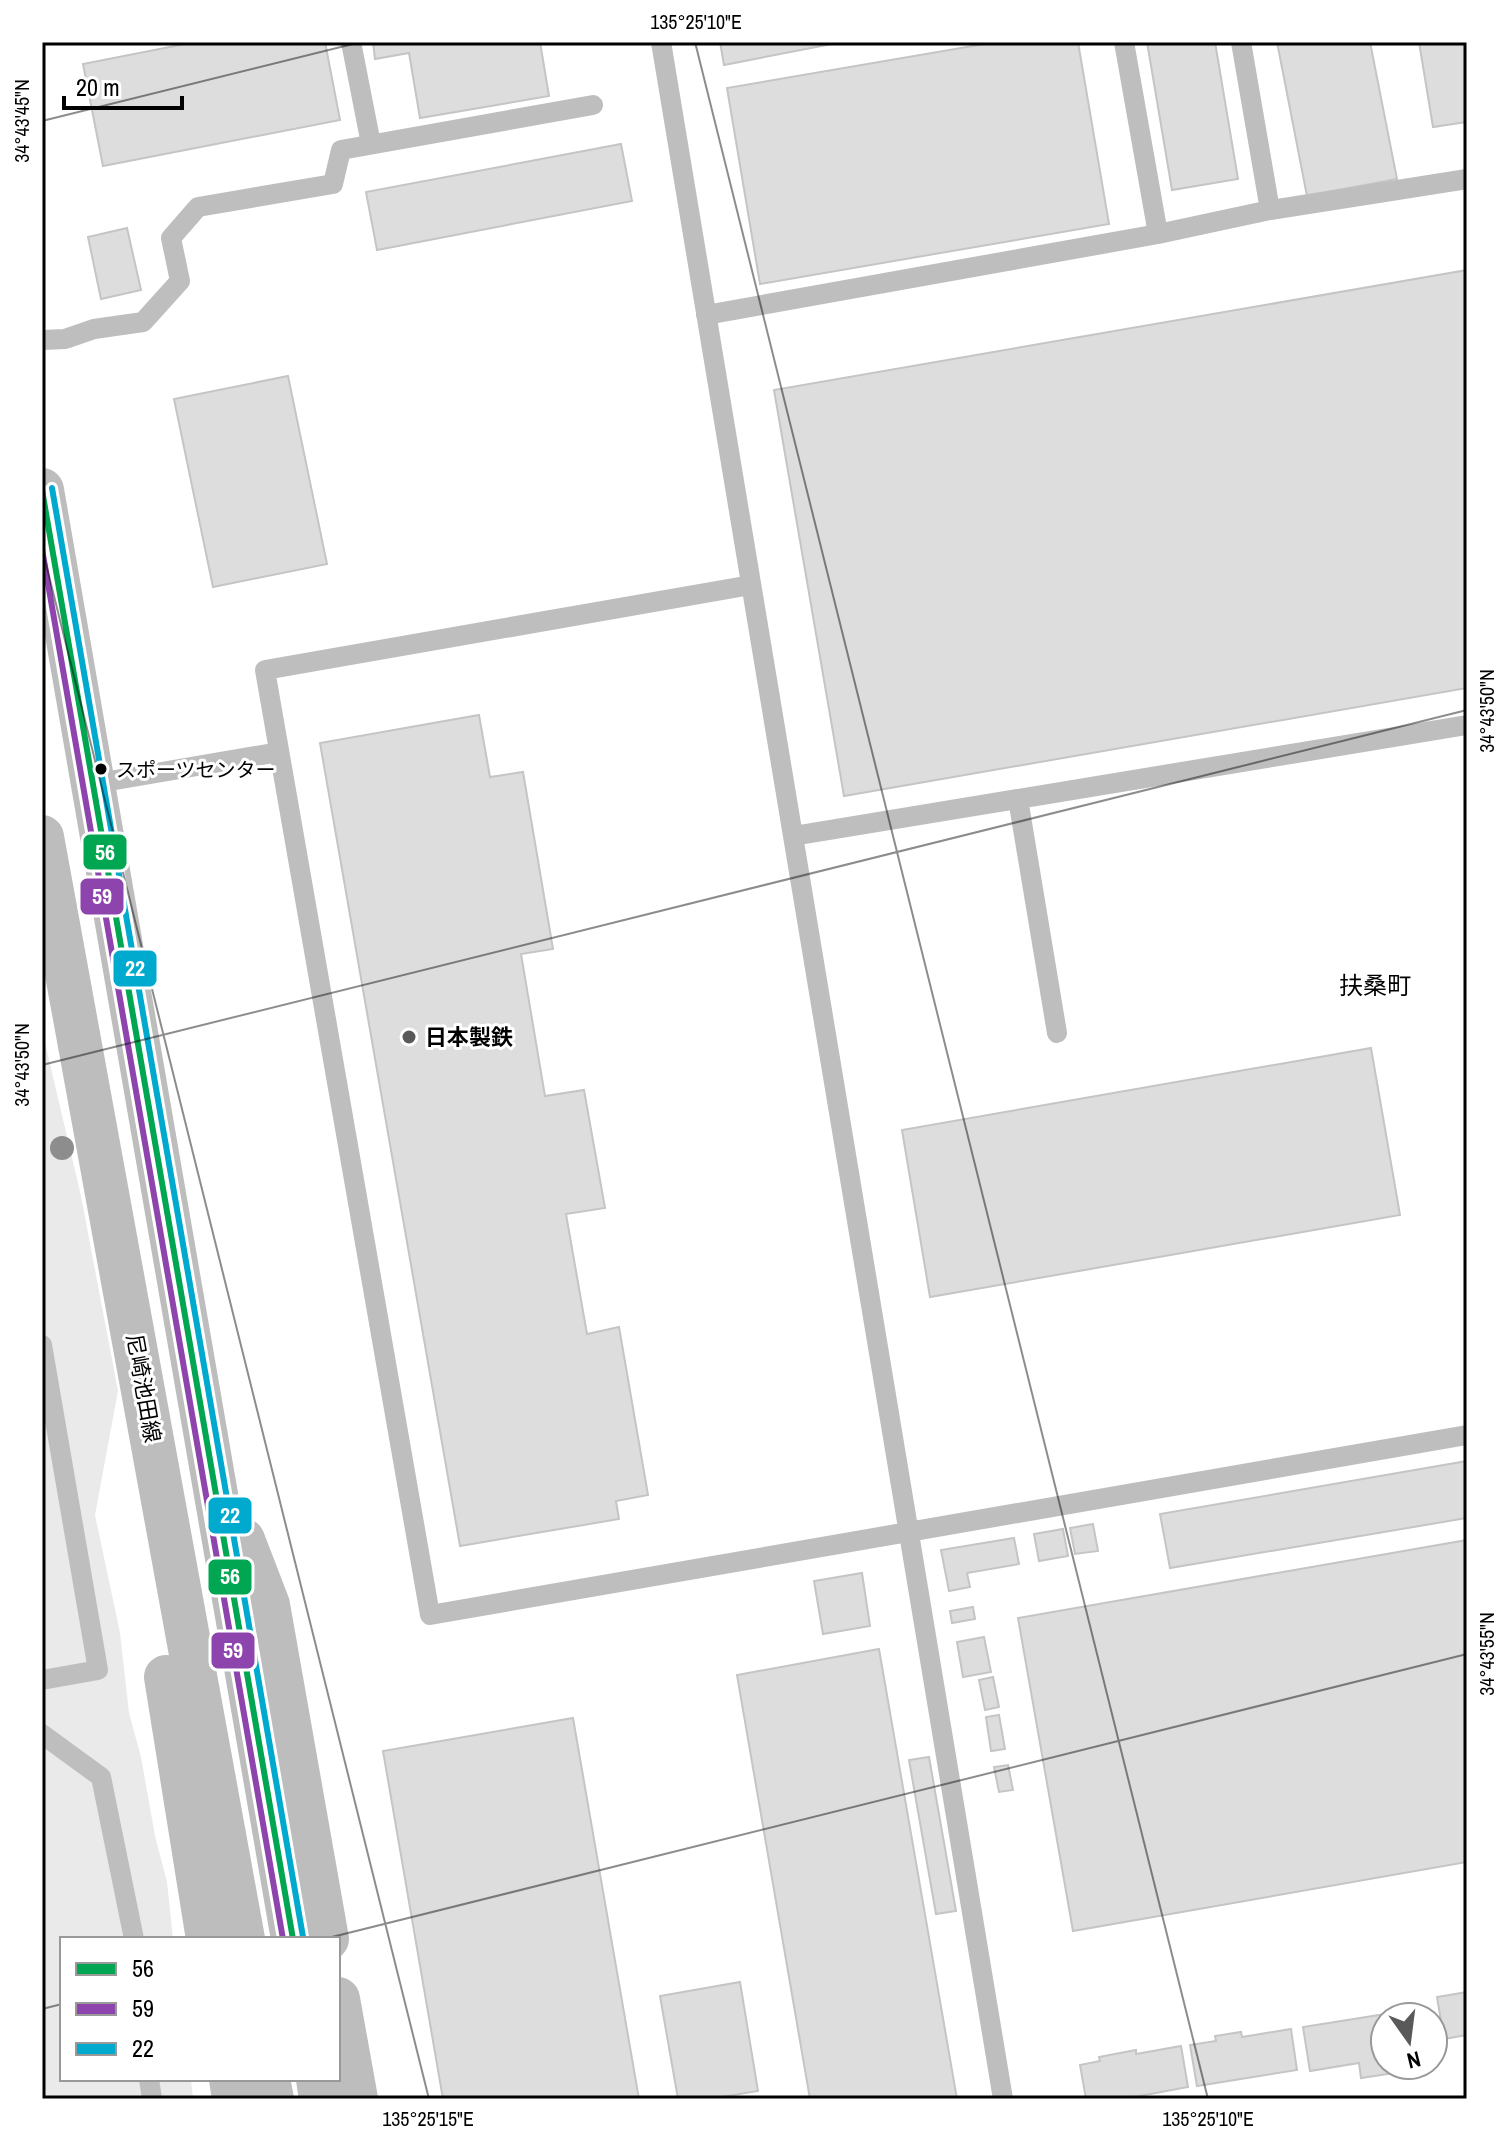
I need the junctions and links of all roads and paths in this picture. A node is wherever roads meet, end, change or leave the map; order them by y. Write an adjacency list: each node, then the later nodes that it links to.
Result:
1 (351, 42): 6 (lane)
2 (661, 42): 10 (lane)
3 (1124, 42): 9 (lane)
4 (1241, 42): 8 (lane)
5 (593, 105): 6 (lane)
6 (371, 144): 11 (lane)
7 (1467, 179): 8 (lane)
8 (1270, 210): 9 (lane)
9 (1158, 234): 10 (lane)
10 (706, 315): 13 (lane)
11 (42, 340)
12 (42, 490): 16 (main road)
13 (751, 585): 15 (lane); 18 (lane)
14 (1467, 725): 17 (lane)
15 (279, 752): 16 (lane); 25 (lane)
16 (92, 784): 24 (main road)
17 (1018, 799): 18 (lane); 20 (lane)
18 (793, 836): 25 (lane)
19 (42, 837): 23 (main road, 尼崎池田線)
20 (1057, 1033)
21 (42, 1345): 26 (lane)
22 (1467, 1435): 25 (lane)
23 (153, 1436): 29 (main road); 30 (main road, 尼崎池田線)
24 (207, 1448): 31 (main road); 32 (main road)
25 (909, 1532): 35 (lane)
26 (42, 1680)
27 (42, 1734): 28 (lane)
28 (134, 1937)
29 (208, 1937)
30 (243, 1937)
31 (293, 1937)
32 (327, 1937)
33 (340, 2010): 34 (main road)
34 (356, 2099)
35 (1003, 2099)

